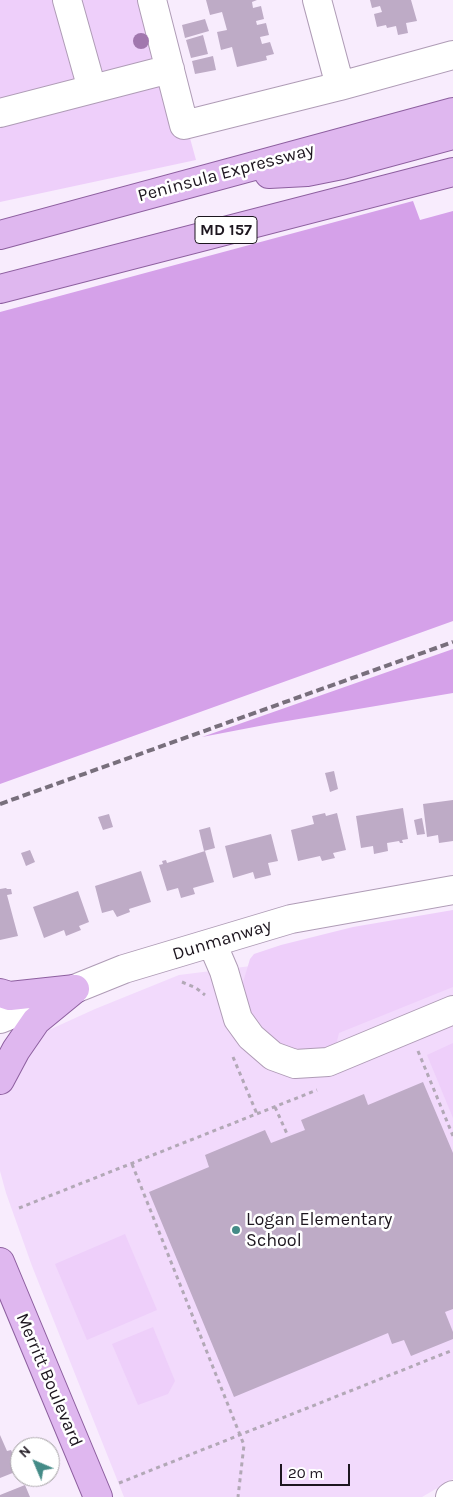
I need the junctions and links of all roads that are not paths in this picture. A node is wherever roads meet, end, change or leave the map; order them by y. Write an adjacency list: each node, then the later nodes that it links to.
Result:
1 (67, 0): 7 (street)
2 (152, 0): 5 (street)
3 (317, 0): 6 (street)
4 (453, 55): 6 (street)
5 (170, 69): 6 (street); 7 (street)
6 (340, 86)
7 (92, 89): 9 (street)
8 (453, 112): 12 (main road, Peninsula Expressway)
9 (0, 113)
10 (453, 135): 12 (main road)
11 (453, 172): 14 (main road, MD 157)
12 (200, 180): 13 (main road, Peninsula Expressway)
13 (0, 235)
14 (0, 289)
15 (453, 890): 16 (street, Dunmanway)
16 (212, 943): 17 (street, Dunmanway); 19 (street)
17 (75, 989): 18 (main road); 20 (street, Dunmanway); 21 (main road)
18 (0, 993)
19 (453, 1010)
20 (0, 1019)
21 (0, 1080)
22 (3, 1279): 23 (main road, Merritt Boulevard)
23 (97, 1494)

